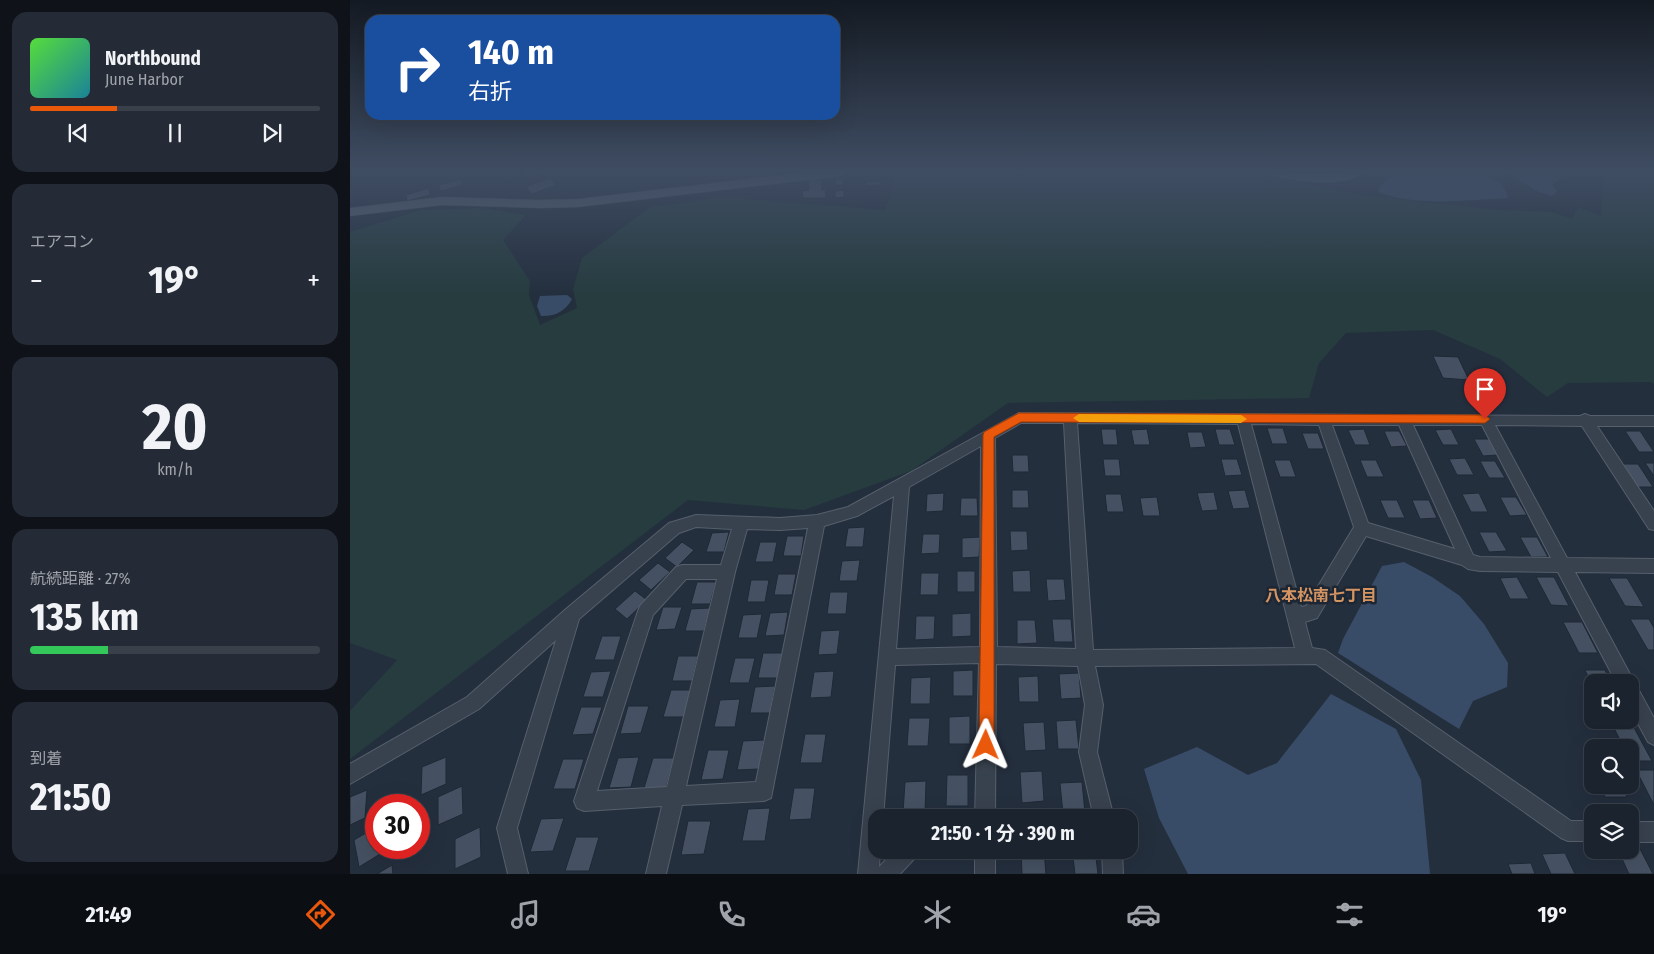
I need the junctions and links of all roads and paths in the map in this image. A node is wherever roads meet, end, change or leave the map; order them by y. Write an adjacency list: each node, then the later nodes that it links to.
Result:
1 (1070, 418): 2 (street); 8 (street); 23 (street)
2 (1243, 419): 4 (street); 19 (street)
3 (1485, 419): 5 (street); 6 (street); 15 (street)
4 (1324, 420): 5 (street); 13 (street)
5 (1404, 420): 14 (street)
6 (1586, 420): 7 (street); 12 (street)
7 (1654, 420)
8 (988, 435): 9 (street); 20 (street)
9 (902, 485): 10 (street); 22 (street)
10 (817, 521): 11 (street); 28 (street)
11 (741, 522): 17 (street); 18 (street)
12 (1654, 524)
13 (1362, 528): 14 (street); 19 (street)
14 (1468, 562): 15 (street)
15 (1562, 565): 16 (street); 24 (street)
16 (1654, 566)
17 (727, 572): 28 (street); 28 (street)
18 (572, 614): 27 (street); 37 (street)
19 (1295, 616): 21 (street)
20 (988, 655): 22 (street); 23 (street); 29 (street)
21 (1305, 655): 23 (street); 31 (street)
22 (887, 657): 39 (street)
23 (1085, 658): 30 (street)
24 (1621, 674)
25 (1639, 708): 26 (street)
26 (1654, 736)
27 (350, 775)
28 (674, 796): 38 (street)
29 (985, 809)
30 (1102, 809)
31 (1584, 831)
32 (1639, 832): 33 (street)
33 (1654, 832)
34 (900, 859): 40 (street)
35 (985, 859): 41 (street)
36 (1112, 859): 42 (street)
37 (518, 874)
38 (656, 874)
39 (868, 874)
40 (886, 874)
41 (985, 874)
42 (1113, 874)

